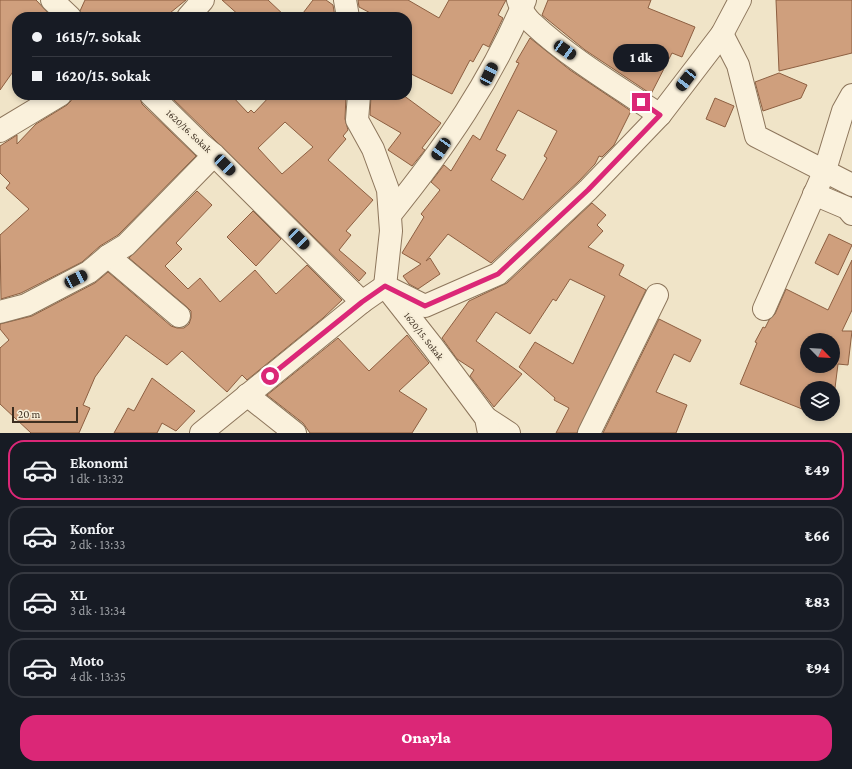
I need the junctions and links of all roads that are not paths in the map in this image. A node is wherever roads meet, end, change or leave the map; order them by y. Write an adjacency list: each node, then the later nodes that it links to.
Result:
1 (52, 0): 6 (street)
2 (203, 0): 7 (street)
3 (345, 0): 8 (street)
4 (740, 0): 9 (street)
5 (521, 3): 14 (street); 21 (street)
6 (65, 12)
7 (192, 12)
8 (347, 12)
9 (722, 34): 14 (street); 17 (street)
10 (852, 95): 17 (street)
11 (52, 100): 15 (street)
12 (156, 100): 16 (street, 1620/16. Sokak)
13 (359, 100): 21 (street)
14 (660, 115): 23 (street)
15 (0, 131)
16 (214, 155): 22 (street); 25 (street, 1620/16. Sokak)
17 (825, 170): 18 (street); 19 (street)
18 (852, 185)
19 (814, 194): 20 (street); 26 (street)
20 (852, 214)
21 (390, 215): 23 (street)
22 (108, 256): 27 (street); 28 (street)
23 (385, 286): 25 (street); 30 (street, 1620/15. Sokak)
24 (657, 296): 34 (street)
25 (362, 302): 29 (street)
26 (764, 309)
27 (0, 312)
28 (179, 316)
29 (247, 395): 31 (street); 32 (street)
30 (487, 426): 33 (street, 1620/15. Sokak)
31 (201, 433)
32 (295, 433)
33 (509, 433)
34 (589, 433)

